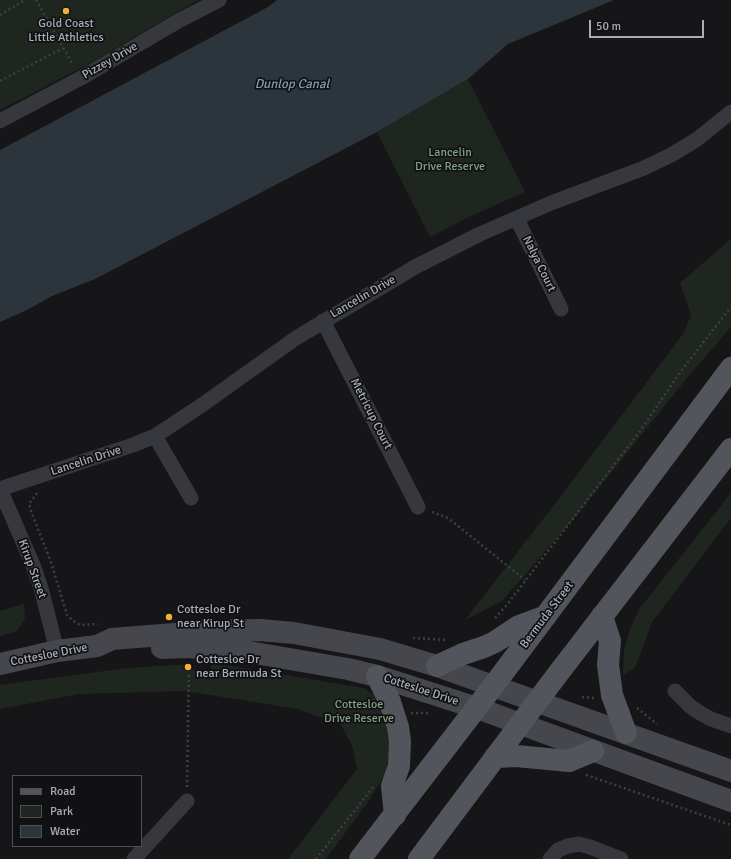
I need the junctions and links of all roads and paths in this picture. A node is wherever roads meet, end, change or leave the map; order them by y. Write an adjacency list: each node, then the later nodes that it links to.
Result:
1 (25, 0): 4 (path)
2 (36, 0): 5 (path)
3 (219, 0): 6 (street, Pizzey Drive)
4 (0, 14)
5 (63, 48): 6 (path); 7 (path)
6 (81, 78): 9 (street, Pizzey Drive)
7 (0, 81)
8 (731, 112): 10 (street, Lancelin Drive)
9 (0, 121)
10 (516, 219): 12 (street, Nalya Court); 13 (street, Lancelin Drive)
11 (731, 307): 21 (path)
12 (561, 309)
13 (323, 321): 15 (street, Lancelin Drive); 20 (street, Metricup Court)
14 (731, 368): 22 (main road, Bermuda Street)
15 (155, 436): 17 (street, Lancelin Drive); 19 (street)
16 (731, 449): 23 (main road)
17 (34, 478): 18 (street, Lancelin Drive); 25 (path)
18 (0, 489): 27 (street, Kirup Street)
19 (191, 498)
20 (418, 507): 21 (path)
21 (525, 580): 24 (path)
22 (546, 616): 30 (main road); 32 (main road, Bermuda Street)
23 (602, 616): 36 (main road); 44 (main road)
24 (494, 619)
25 (103, 624)
26 (97, 646): 27 (main road, Cottesloe Drive); 30 (main road, Cottesloe Drive); 31 (main road, Cottesloe Drive)
27 (57, 651): 28 (main road, Cottesloe Drive)
28 (0, 664)
29 (189, 666): 50 (path)
30 (437, 666): 32 (main road, Cottesloe Drive)
31 (377, 676): 38 (main road, Cottesloe Drive); 52 (main road)
32 (494, 685): 36 (main road, Cottesloe Drive); 38 (main road, Bermuda Street)
33 (675, 691): 43 (street)
34 (577, 695): 35 (path)
35 (596, 698)
36 (538, 701): 41 (main road); 44 (main road, Cottesloe Drive)
37 (635, 706): 42 (path)
38 (477, 708): 41 (main road, Cottesloe Drive); 52 (main road, Bermuda Street)
39 (432, 712): 40 (path)
40 (404, 714)
41 (520, 724): 45 (main road, Cottesloe Drive); 46 (main road)
42 (658, 725)
43 (731, 726)
44 (626, 733): 47 (main road, Cottesloe Drive)
45 (593, 751): 46 (main road); 51 (main road, Cottesloe Drive)
46 (495, 757): 57 (main road)
47 (731, 771)
48 (580, 774): 53 (path)
49 (376, 783): 55 (path)
50 (187, 801): 54 (street)
51 (731, 801)
52 (395, 815): 56 (main road, Bermuda Street)
53 (731, 825)
54 (134, 859)
55 (316, 859)
56 (360, 859)
57 (419, 859)
58 (550, 859): 59 (street)
59 (621, 859)

